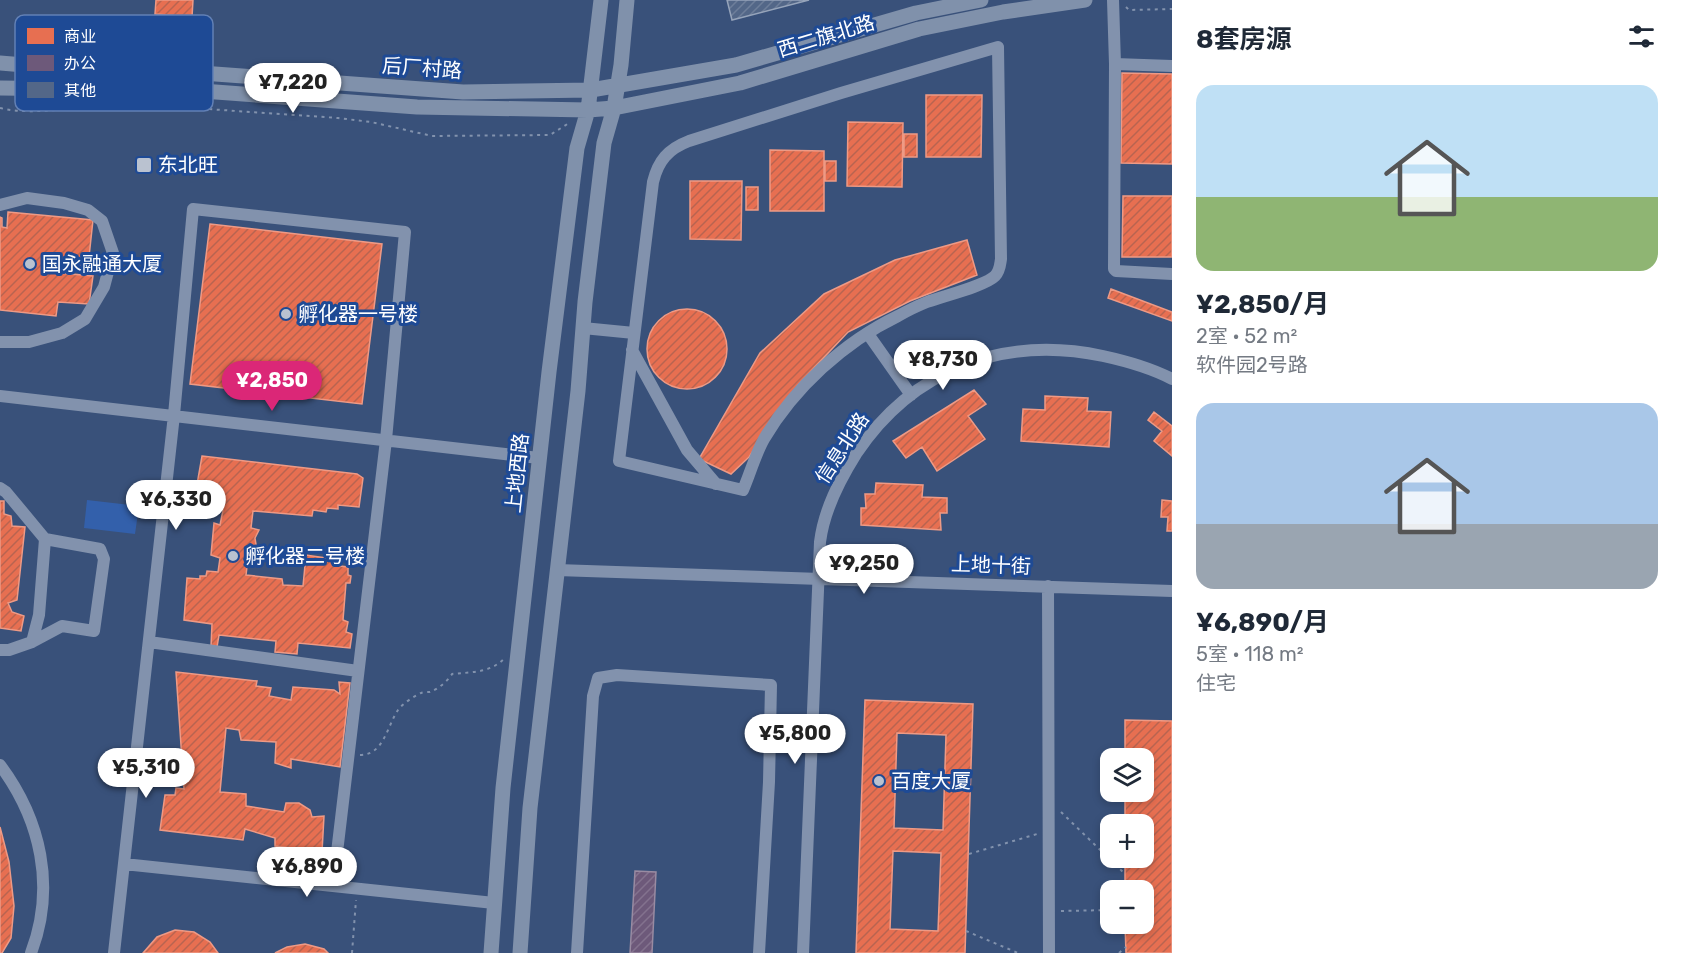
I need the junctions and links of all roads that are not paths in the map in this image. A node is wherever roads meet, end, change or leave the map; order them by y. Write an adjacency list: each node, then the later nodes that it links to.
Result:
1 (601, 0): 14 (main road, 上地西路)
2 (627, 0): 11 (main road)
3 (981, 0): 11 (main road, 西二旗北路)
4 (1085, 0): 16 (main road, 西二旗北路)
5 (1119, 3): 8 (street)
6 (0, 63): 7 (main road, 后厂村路)
7 (15, 64)
8 (1115, 64): 9 (street); 19 (street)
9 (1172, 66)
10 (213, 74): 14 (main road, 后厂村路)
11 (617, 87): 14 (main road, 西二旗北路); 16 (main road)
12 (0, 88): 13 (main road, 后厂村路)
13 (15, 88)
14 (591, 90): 17 (main road, 上地西路)
15 (213, 92): 17 (main road, 后厂村路)
16 (614, 108): 17 (main road, 西二旗北路); 20 (main road)
17 (588, 110): 30 (main road, 上地西路)
18 (0, 205): 23 (street)
19 (1172, 274)
20 (583, 328): 21 (street); 34 (main road)
21 (634, 333): 22 (street); 24 (street)
22 (868, 334): 26 (street); 31 (street)
23 (0, 342)
24 (632, 350): 31 (street); 31 (street)
25 (1172, 379): 26 (street, 信息北路)
26 (911, 395): 35 (street, 信息北路)
27 (0, 396): 28 (street)
28 (174, 415): 29 (street); 29 (street); 39 (street)
29 (386, 440): 30 (street); 41 (street)
30 (539, 458): 45 (main road, 上地西路)
31 (716, 484)
32 (0, 488): 33 (street)
33 (45, 539): 38 (street); 38 (street)
34 (557, 570): 35 (street, 上地十街); 49 (main road)
35 (817, 579): 36 (street, 上地十街); 52 (street, 信息北路)
36 (1048, 586): 37 (street, 上地十街); 53 (street)
37 (1172, 591)
38 (32, 642): 40 (street)
39 (149, 642): 41 (street); 43 (street)
40 (0, 650)
41 (358, 670): 44 (street)
42 (0, 765): 46 (street)
43 (124, 864): 44 (street); 47 (street)
44 (333, 886): 45 (street)
45 (494, 903): 48 (main road, 上地西路)
46 (31, 953)
47 (114, 953)
48 (491, 953)
49 (520, 953)
50 (576, 953): 51 (street)
51 (759, 953)
52 (803, 953)
53 (1049, 953)

